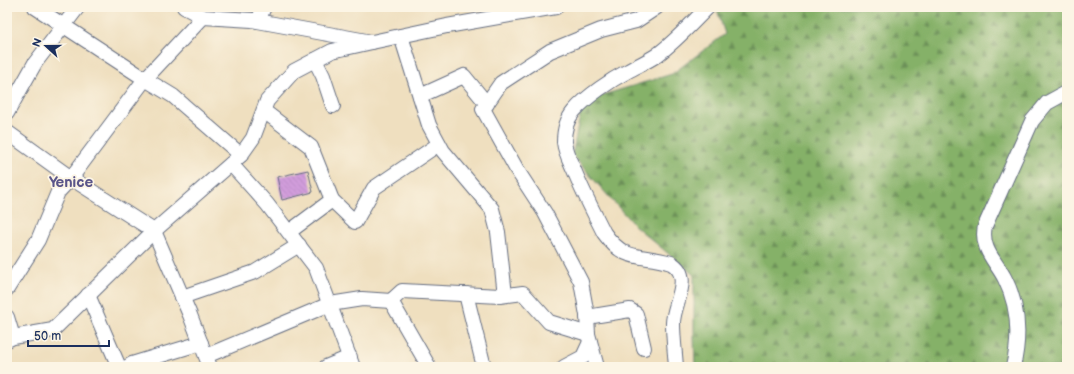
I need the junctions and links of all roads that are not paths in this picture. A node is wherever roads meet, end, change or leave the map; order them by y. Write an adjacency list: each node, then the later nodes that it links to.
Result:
1 (34, 7): 11 (street)
2 (78, 7): 11 (street)
3 (184, 7): 9 (street)
4 (264, 7): 10 (street)
5 (556, 7): 8 (street)
6 (657, 7): 18 (street)
7 (708, 7): 52 (street)
8 (536, 9): 12 (street)
9 (203, 17): 10 (street); 15 (street)
10 (258, 21): 13 (street)
11 (64, 25): 15 (street); 21 (street)
12 (401, 36): 13 (street); 17 (street)
13 (372, 42): 14 (street)
14 (315, 60): 19 (street); 20 (street)
15 (145, 78): 24 (street); 26 (street)
16 (1067, 92): 53 (street)
17 (420, 96): 18 (street); 23 (street)
18 (487, 104): 39 (street)
19 (333, 106)
20 (264, 111): 24 (street); 27 (street)
21 (7, 113)
22 (7, 132): 26 (street)
23 (439, 144): 27 (street); 34 (street)
24 (242, 155): 25 (street)
25 (231, 164): 28 (street); 29 (street)
26 (70, 178): 28 (street); 31 (street)
27 (332, 200): 29 (street)
28 (154, 231): 33 (street); 35 (street)
29 (289, 232): 30 (street)
30 (299, 245): 35 (street); 37 (street)
31 (7, 290)
32 (466, 294): 34 (street); 36 (street); 49 (street)
33 (88, 295): 41 (street); 45 (street)
34 (505, 295): 40 (street)
35 (182, 297): 43 (street)
36 (391, 301): 37 (street); 48 (street)
37 (330, 304): 43 (street); 44 (street)
38 (7, 317): 41 (street)
39 (587, 317): 40 (street); 42 (street)
40 (589, 338): 50 (street); 51 (street)
41 (10, 339)
42 (644, 348)
43 (206, 355): 46 (street)
44 (352, 362): 47 (street)
45 (119, 367)
46 (127, 367)
47 (326, 367)
48 (429, 367)
49 (484, 367)
50 (564, 367)
51 (598, 367)
52 (676, 367)
53 (1013, 367)

